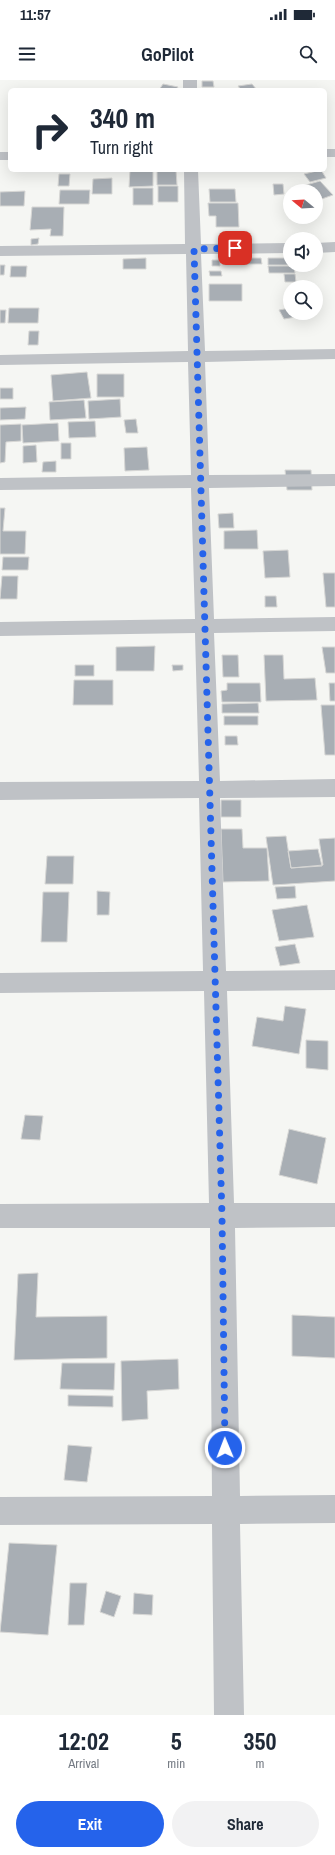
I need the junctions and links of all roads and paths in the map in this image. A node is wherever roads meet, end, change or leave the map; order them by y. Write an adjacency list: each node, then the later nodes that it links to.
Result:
1 (191, 172): 5 (street)
2 (283, 248): 5 (street)
3 (323, 248): 4 (street)
4 (335, 248)
5 (194, 249): 6 (street); 8 (street)
6 (0, 251)
7 (335, 354): 8 (street)
8 (197, 357): 9 (street); 11 (street)
9 (0, 360)
10 (335, 480): 11 (street)
11 (200, 481): 12 (street); 14 (street)
12 (0, 484)
13 (335, 624): 14 (street)
14 (205, 626): 15 (street); 17 (street)
15 (0, 629)
16 (335, 788): 17 (street)
17 (209, 789): 18 (street); 20 (street)
18 (0, 792)
19 (335, 980): 20 (street)
20 (215, 982): 21 (street); 24 (street)
21 (0, 983)
22 (335, 1215): 24 (street)
23 (0, 1216): 24 (street)
24 (222, 1216): 26 (street)
25 (335, 1509): 26 (street)
26 (226, 1510): 27 (street); 28 (street)
27 (0, 1511)
28 (229, 1715)

